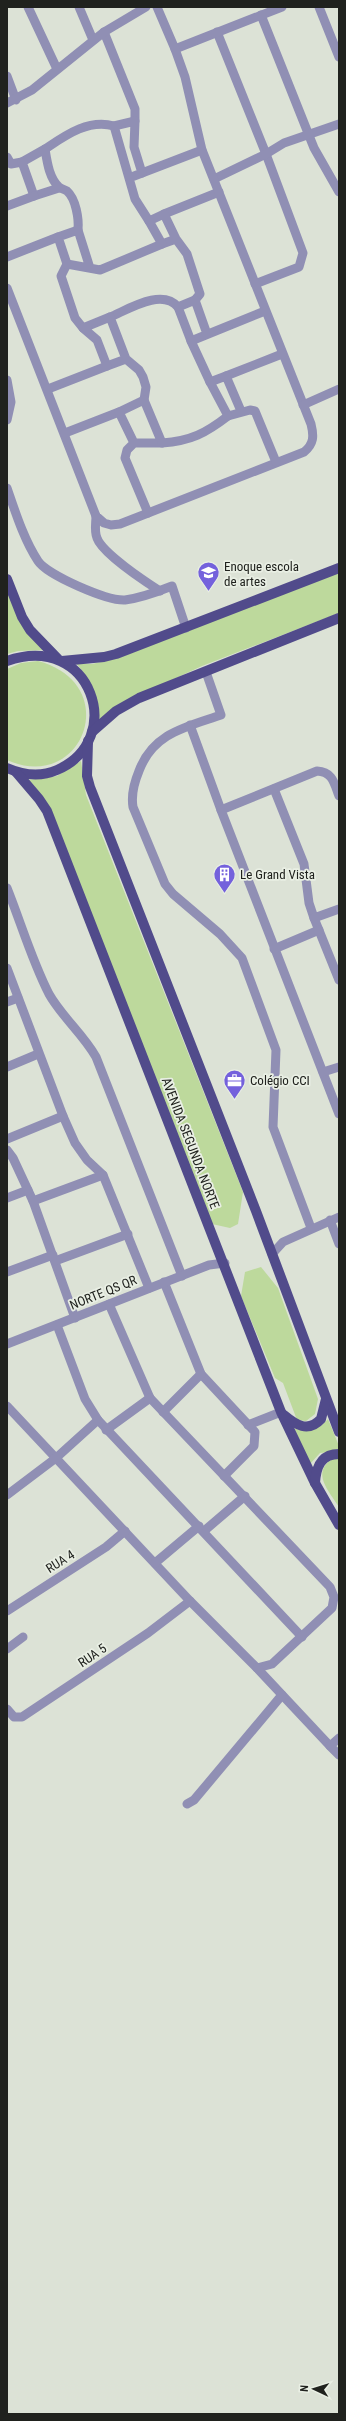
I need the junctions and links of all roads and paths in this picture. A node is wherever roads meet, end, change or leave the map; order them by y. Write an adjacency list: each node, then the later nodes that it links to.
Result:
1 (28, 7): 14 (street)
2 (79, 7): 11 (street)
3 (146, 7): 7 (street)
4 (157, 7): 12 (street)
5 (282, 7): 8 (street)
6 (319, 7): 13 (street)
7 (129, 11): 9 (street)
8 (261, 15): 10 (street); 21 (street)
9 (104, 32): 11 (street); 18 (street)
10 (216, 32): 12 (street); 24 (street)
11 (93, 40): 14 (street)
12 (175, 49): 23 (street)
13 (339, 57)
14 (57, 69): 16 (street)
15 (7, 76): 16 (street)
16 (16, 100): 17 (street)
17 (7, 103)
18 (135, 121): 20 (street); 27 (street)
19 (339, 124): 21 (street)
20 (114, 126): 22 (street); 28 (street)
21 (308, 136): 24 (street); 32 (street)
22 (45, 149): 26 (street); 30 (street)
23 (202, 150): 27 (street); 29 (street)
24 (266, 154): 29 (street); 44 (street)
25 (7, 157): 26 (street)
26 (22, 162): 33 (street)
27 (142, 173): 28 (street)
28 (129, 178): 36 (street)
29 (214, 179): 31 (street)
30 (59, 188): 33 (street); 37 (street)
31 (219, 192): 35 (street); 44 (street)
32 (339, 192)
33 (34, 196): 34 (street)
34 (7, 206)
35 (164, 214): 36 (street); 39 (street)
36 (149, 221): 40 (street)
37 (78, 230): 38 (street); 43 (street)
38 (58, 238): 41 (street); 42 (street)
39 (176, 239): 40 (street); 46 (street)
40 (162, 244): 43 (street)
41 (7, 257)
42 (67, 264): 43 (street); 50 (street)
43 (90, 268)
44 (255, 284): 48 (street)
45 (7, 288): 59 (street)
46 (195, 300): 47 (street); 51 (street)
47 (178, 307): 49 (street); 52 (street)
48 (264, 311): 51 (street); 53 (street)
49 (110, 316): 50 (street); 54 (street)
50 (83, 328): 55 (street)
51 (207, 334): 52 (street)
52 (191, 341): 58 (street)
53 (282, 354): 56 (street); 62 (street)
54 (126, 359): 55 (street); 61 (street)
55 (107, 366): 59 (street)
56 (226, 376): 58 (street); 63 (street)
57 (7, 380): 66 (street)
58 (210, 382): 65 (street)
59 (48, 389): 67 (street)
60 (339, 389): 62 (street)
61 (144, 400): 64 (street); 69 (street)
62 (303, 405): 70 (street)
63 (242, 411): 65 (street); 70 (street)
64 (119, 412): 67 (street); 68 (street)
65 (228, 416): 69 (street)
66 (7, 420)
67 (65, 433): 73 (street)
68 (134, 443): 69 (street); 72 (street)
69 (162, 443)
70 (276, 462): 72 (street)
71 (7, 488): 76 (street)
72 (148, 513): 73 (street)
73 (96, 516): 76 (street)
74 (339, 568): 78 (main road)
75 (7, 579): 80 (main road)
76 (160, 591): 78 (street)
77 (339, 618): 81 (main road)
78 (186, 628): 80 (main road)
79 (7, 660): 80 (main road)
80 (60, 660): 83 (main road)
81 (206, 672): 82 (street); 83 (main road)
82 (190, 726): 87 (street); 111 (street)
83 (90, 737): 84 (main road); 113 (main road)
84 (12, 770): 116 (main road, AVENIDA SEGUNDA NORTE)
85 (274, 789): 86 (street); 87 (street); 90 (street)
86 (339, 796)
87 (221, 810): 92 (street)
88 (7, 888): 122 (street)
89 (339, 909): 90 (street)
90 (314, 918): 91 (street)
91 (318, 930): 92 (street); 94 (street)
92 (274, 949): 100 (street)
93 (7, 968): 95 (street)
94 (339, 980)
95 (18, 998): 96 (street); 97 (street)
96 (7, 1002)
97 (38, 1054): 99 (street); 102 (street)
98 (339, 1066): 100 (street)
99 (7, 1067)
100 (323, 1072): 101 (street)
101 (339, 1114)
102 (63, 1116): 103 (street); 105 (street)
103 (7, 1139)
104 (7, 1150): 106 (street)
105 (103, 1175): 108 (street); 112 (street)
106 (28, 1190): 107 (street); 108 (street)
107 (7, 1198)
108 (33, 1201): 118 (street)
109 (339, 1217): 110 (street)
110 (330, 1220): 111 (street); 115 (street)
111 (311, 1228): 114 (street)
112 (128, 1234): 118 (street); 124 (street)
113 (267, 1241): 114 (street); 117 (main road)
114 (282, 1242): 117 (street)
115 (339, 1244)
116 (220, 1252): 119 (main road, AVENIDA SEGUNDA NORTE); 120 (street, NORTE QS QR)
117 (272, 1254): 131 (main road)
118 (54, 1258): 121 (street); 126 (street)
119 (225, 1263): 120 (street, NORTE QS QR); 134 (main road, AVENIDA SEGUNDA NORTE)
120 (209, 1265): 122 (street, NORTE QS QR)
121 (7, 1272)
122 (182, 1276): 123 (street, NORTE QS QR)
123 (164, 1282): 124 (street, NORTE QS QR); 129 (street)
124 (149, 1288): 125 (street, NORTE QS QR)
125 (109, 1304): 126 (street, NORTE QS QR); 130 (street)
126 (75, 1318): 127 (street, NORTE QS QR)
127 (57, 1325): 128 (street, NORTE QS QR); 135 (street)
128 (7, 1344)
129 (201, 1374): 133 (street); 136 (street)
130 (150, 1398): 133 (street); 137 (street)
131 (326, 1399): 134 (main road); 138 (main road)
132 (7, 1406): 140 (street)
133 (163, 1412): 141 (street)
134 (281, 1412): 136 (street); 142 (main road, AVENIDA SEGUNDA NORTE)
135 (98, 1420): 137 (street); 140 (street)
136 (248, 1425): 141 (street)
137 (106, 1430): 146 (street)
138 (339, 1432)
139 (339, 1454): 142 (main road)
140 (56, 1458): 143 (street); 147 (street)
141 (224, 1476): 144 (street)
142 (315, 1483): 145 (main road, AVENIDA SEGUNDA NORTE)
143 (7, 1495)
144 (245, 1496): 146 (street); 152 (street)
145 (339, 1525)
146 (202, 1528): 148 (street); 152 (street)
147 (125, 1531): 148 (street); 150 (street, RUA 4)
148 (155, 1563): 149 (street)
149 (190, 1601): 154 (street); 156 (street, RUA 5)
150 (7, 1612)
151 (23, 1637): 153 (street)
152 (302, 1637): 154 (street)
153 (7, 1649)
154 (257, 1668): 155 (street)
155 (282, 1695): 158 (street); 160 (street)
156 (7, 1709)
157 (339, 1738): 158 (street)
158 (330, 1746): 159 (street)
159 (339, 1755)
160 (187, 1804)

